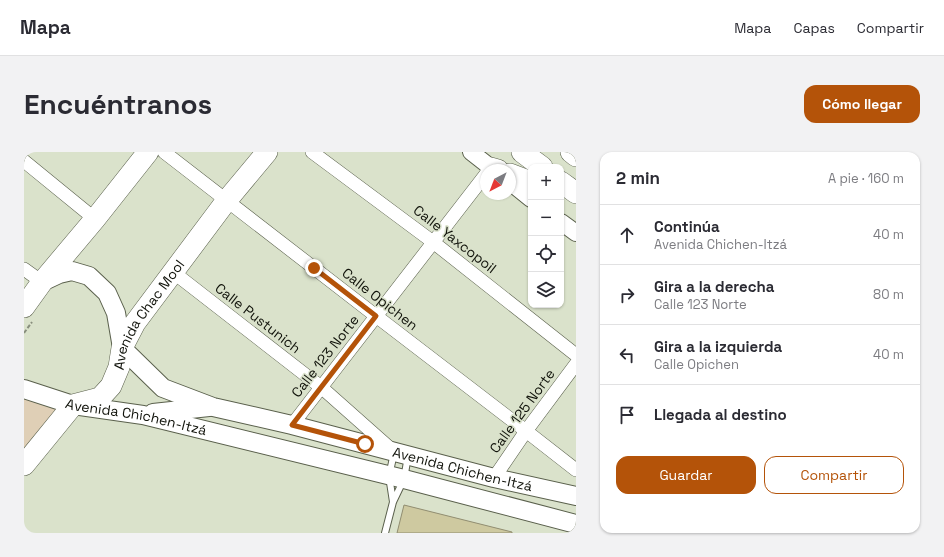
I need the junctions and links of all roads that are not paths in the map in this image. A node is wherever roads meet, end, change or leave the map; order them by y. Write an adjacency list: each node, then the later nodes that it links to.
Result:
1 (148, 152): 22 (main road)
2 (164, 152): 21 (street, Calle Opichen)
3 (267, 152): 21 (main road, Avenida Chac Mool)
4 (312, 152): 25 (street, Calle Yaxcopoil)
5 (471, 152): 10 (street)
6 (522, 152): 11 (main road)
7 (571, 152): 8 (main road)
8 (576, 156)
9 (24, 161): 22 (street)
10 (484, 164)
11 (538, 164)
12 (516, 176): 13 (main road)
13 (528, 181)
14 (480, 184): 25 (street, Calle 123 Norte)
15 (564, 184): 18 (main road)
16 (516, 187): 19 (street)
17 (564, 193): 20 (main road)
18 (576, 193)
19 (528, 196)
20 (576, 198)
21 (227, 200): 27 (main road, Avenida Chac Mool); 30 (street, Calle Opichen)
22 (95, 219): 28 (main road)
23 (564, 224): 24 (street)
24 (576, 233)
25 (433, 242): 30 (street, Calle 123 Norte); 32 (street, Calle Yaxcopoil)
26 (24, 269): 28 (street)
27 (173, 272): 31 (main road, Avenida Chac Mool); 34 (street, Calle Pustunich)
28 (42, 282): 29 (main road); 31 (main road)
29 (24, 307)
30 (376, 316): 34 (street, Calle 123 Norte); 40 (street, Calle Opichen)
31 (122, 348): 36 (main road, Avenida Chac Mool); 37 (main road, Avenida Chichen-Itzá)
32 (576, 355)
33 (576, 364): 40 (street, Calle 125 Norte)
34 (321, 387): 39 (street, Calle 123 Norte); 41 (street, Calle Pustunich)
35 (24, 389): 36 (main road, Avenida Chichen-Itzá)
36 (73, 405): 38 (main road, Avenida Chichen-Itzá); 42 (main road)
37 (213, 406): 38 (main road); 39 (main road, Avenida Chichen-Itzá)
38 (143, 415): 44 (main road, Avenida Chichen-Itzá)
39 (292, 425): 41 (main road, Avenida Chichen-Itzá)
40 (526, 431): 43 (street, Calle Opichen); 45 (street, Calle 125 Norte)
41 (402, 454): 44 (lane); 44 (lane); 45 (main road, Avenida Chichen-Itzá)
42 (24, 465)
43 (576, 470)
44 (396, 478): 47 (lane); 47 (lane); 48 (main road, Avenida Chichen-Itzá)
45 (494, 478): 46 (main road, Avenida Chichen-Itzá)
46 (576, 496)
47 (393, 502): 49 (lane)
48 (576, 524)
49 (385, 533)

